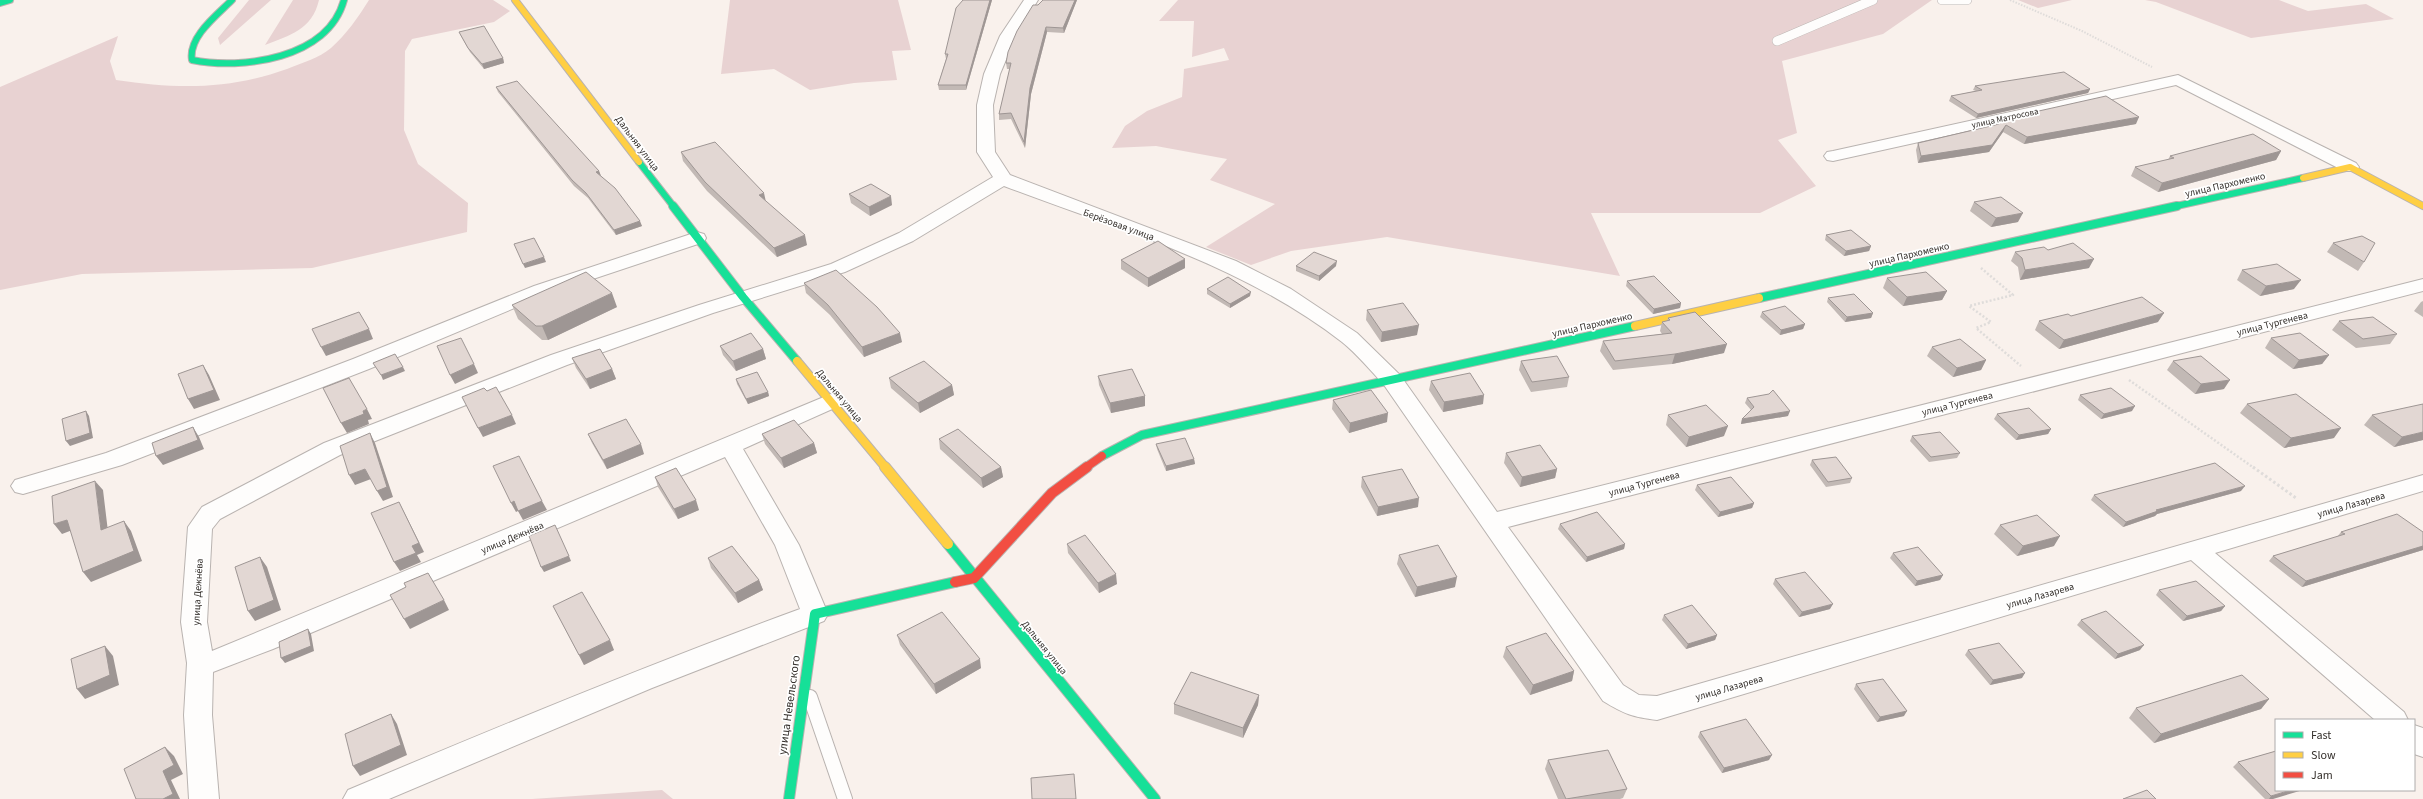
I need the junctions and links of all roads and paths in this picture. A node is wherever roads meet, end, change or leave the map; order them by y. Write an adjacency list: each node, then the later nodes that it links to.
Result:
1 (10, 0): 10 (main road)
2 (232, 0): 3 (main road)
3 (344, 0)
4 (515, 0): 17 (main road, Дальняя улица)
5 (1031, 0): 15 (street)
6 (1873, 0): 11 (lane)
7 (1942, 0): 8 (lane)
8 (1967, 0)
9 (2010, 0): 12 (path)
10 (0, 3)
11 (1777, 41)
12 (2178, 80): 13 (street, улица Матросова); 14 (street)
13 (1833, 156)
14 (2350, 167): 16 (main road); 18 (main road, улица Пархоменко)
15 (1003, 179): 20 (street, улица Дежнёва); 22 (street, Берёзовая улица)
16 (2423, 206)
17 (698, 238): 20 (main road, Дальняя улица); 27 (street)
18 (1962, 253): 22 (main road, улица Пархоменко); 23 (path)
19 (2423, 285): 21 (street, улица Тургенева)
20 (743, 297): 24 (main road, Дальняя улица); 33 (street, улица Дежнёва)
21 (2107, 365): 23 (street, улица Тургенева); 28 (path)
22 (1392, 380): 29 (street, Берёзовая улица); 31 (main road, улица Пархоменко)
23 (2040, 382): 29 (street, улица Тургенева)
24 (831, 401): 25 (street, улица Дежнёва); 31 (main road, Дальняя улица)
25 (730, 446): 32 (street); 33 (street, улица Дежнёва)
26 (2423, 483): 28 (street, улица Лазарева)
27 (22, 486)
28 (2318, 513): 30 (street, улица Лазарева)
29 (1492, 522): 35 (street, Берёзовая улица)
30 (2195, 550): 35 (street, улица Лазарева); 36 (street)
31 (974, 578): 32 (main road); 43 (main road, Дальняя улица)
32 (815, 614): 34 (main road, улица Невельского); 40 (street)
33 (200, 663): 39 (street)
34 (804, 681): 41 (main road, улица Невельского); 42 (lane)
35 (1656, 708)
36 (2393, 719)
37 (2415, 738): 38 (street)
38 (2423, 745)
39 (204, 799)
40 (358, 799)
41 (789, 799)
42 (845, 799)
43 (1155, 799)

